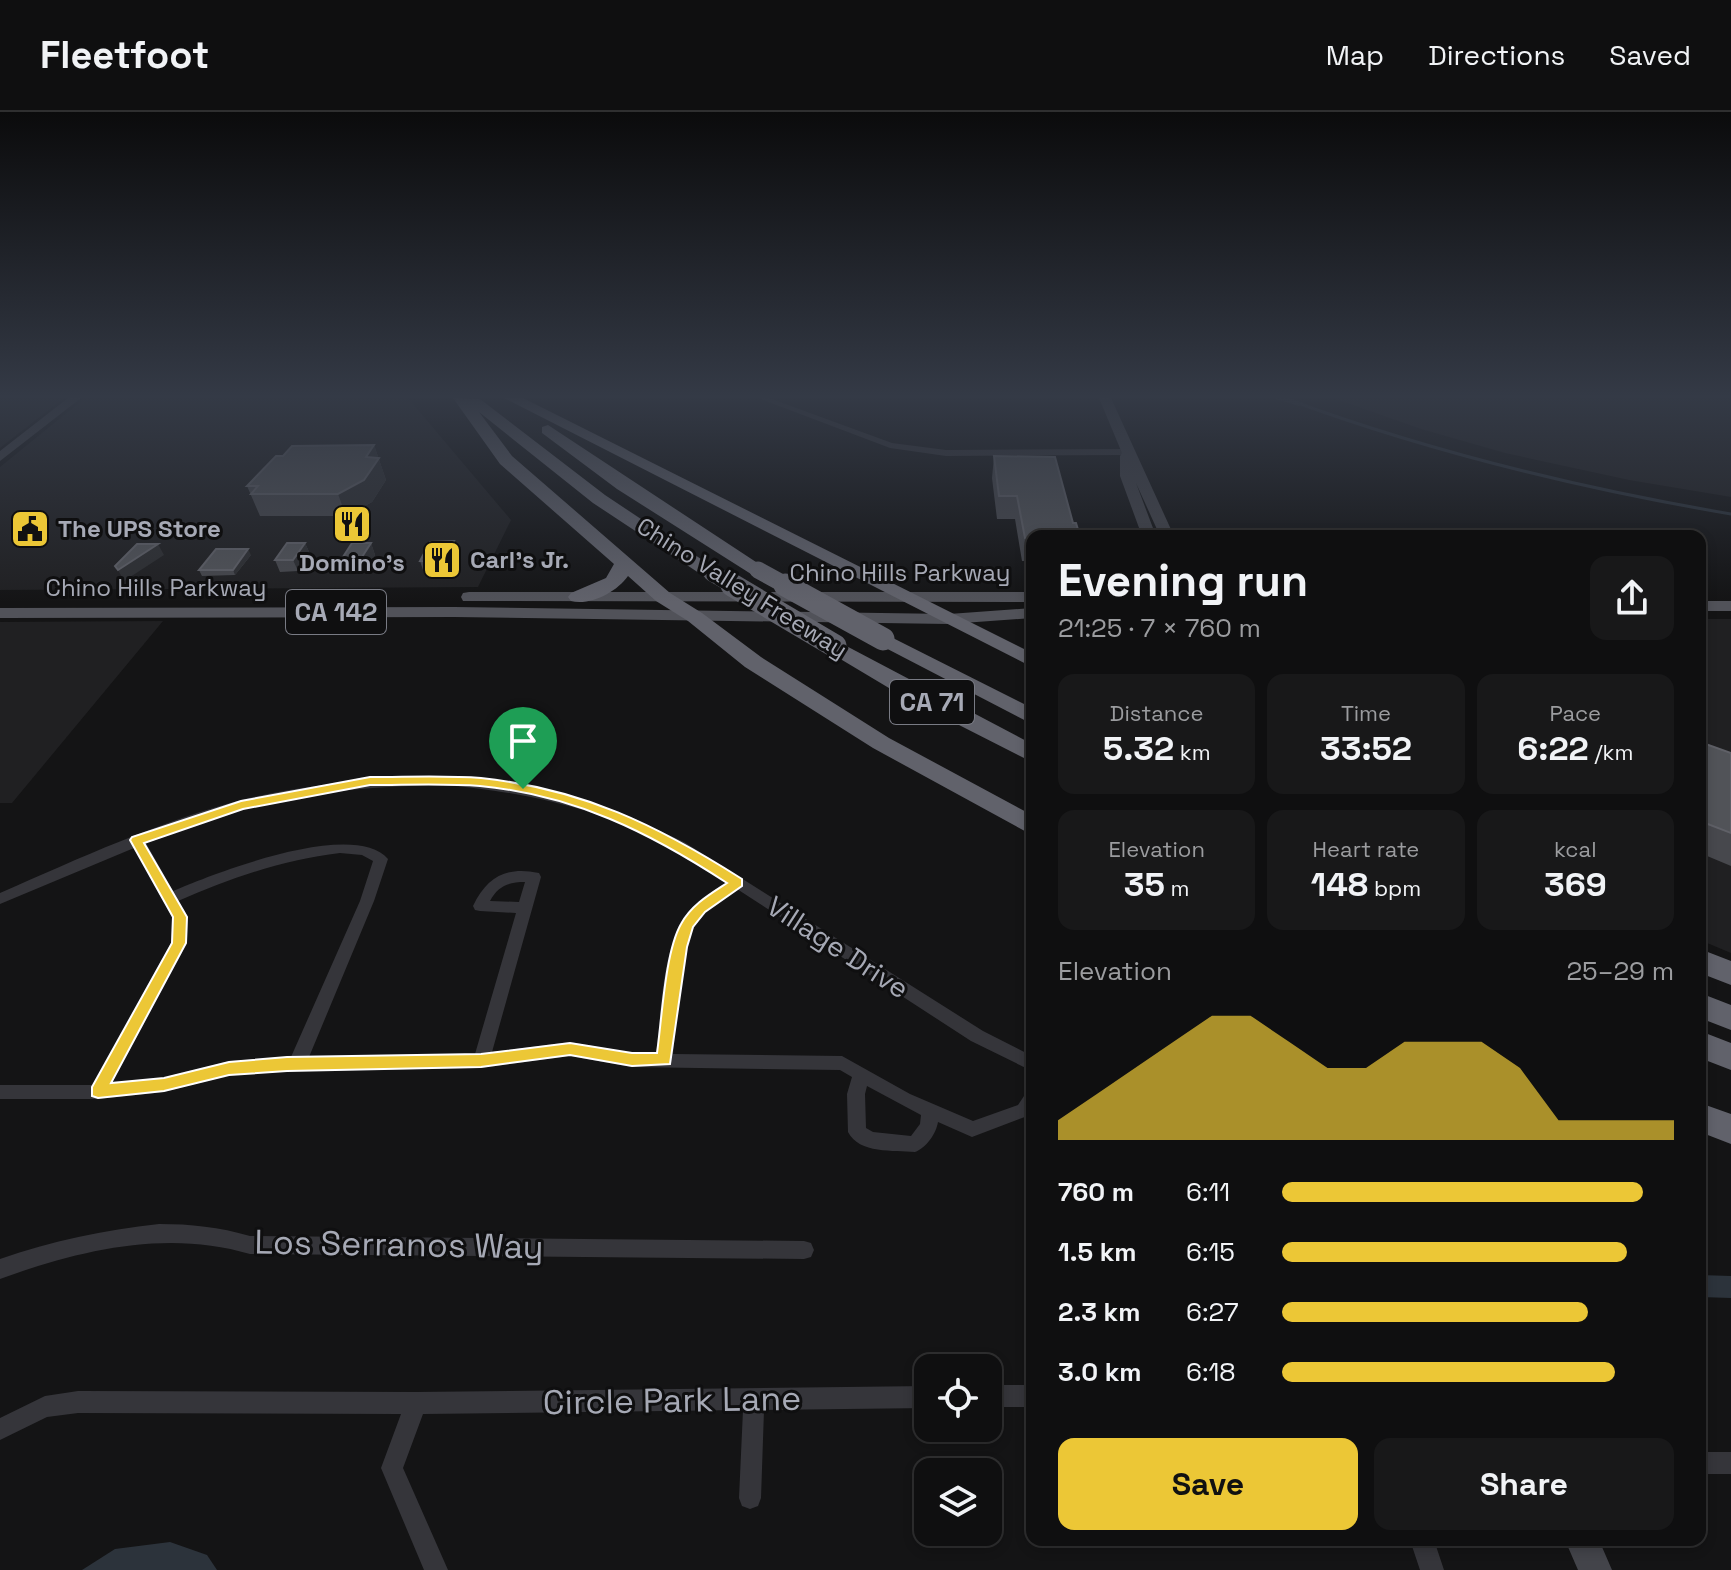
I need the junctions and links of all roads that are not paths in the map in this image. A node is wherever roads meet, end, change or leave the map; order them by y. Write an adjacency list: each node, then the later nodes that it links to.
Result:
1 (513, 466): 9 (highway)
2 (557, 466): 23 (highway, Chino Valley Freeway / CA 71, bridge)
3 (597, 466): 22 (highway, Chino Valley Freeway / CA 71, bridge)
4 (646, 466): 10 (highway)
5 (1127, 466): 7 (main road)
6 (1135, 466): 8 (main road)
7 (1147, 530)
8 (1164, 530)
9 (623, 564): 11 (highway); 12 (highway)
10 (899, 595): 12 (main road, Chino Hills Parkway / CA 142); 13 (main road, Chino Hills Parkway); 20 (highway)
11 (578, 597): 12 (main road, Chino Hills Parkway / CA 142); 14 (main road, Chino Hills Parkway / CA 142)
12 (663, 597): 19 (highway)
13 (1026, 597)
14 (0, 599)
15 (1706, 606): 16 (main road)
16 (1731, 606)
17 (0, 613): 19 (main road, Chino Hills Parkway / CA 142)
18 (1026, 613): 20 (main road, Chino Hills Parkway)
19 (695, 617): 20 (main road, Chino Hills Parkway / CA 142); 24 (highway)
20 (949, 619): 21 (highway)
21 (1026, 658)
22 (1026, 714)
23 (1026, 751)
24 (1026, 823)
25 (137, 840): 26 (street, Village Drive); 27 (street, Village Drive); 28 (street)
26 (737, 882): 36 (street); 38 (street, Village Drive)
27 (0, 899)
28 (168, 899): 39 (street); 42 (street)
29 (525, 908): 37 (street)
30 (1706, 963): 31 (highway)
31 (1731, 974)
32 (1706, 1008): 33 (highway)
33 (1731, 1018)
34 (1706, 1047): 35 (highway)
35 (1731, 1057)
36 (664, 1059): 37 (street); 40 (street)
37 (481, 1061): 39 (street)
38 (1026, 1061)
39 (297, 1064): 42 (street)
40 (861, 1074): 44 (street); 44 (street)
41 (0, 1092): 42 (street)
42 (98, 1092)
43 (1026, 1107): 44 (street)
44 (930, 1110)
45 (1706, 1119): 46 (highway)
46 (1731, 1129)
47 (804, 1250): 48 (street, Los Serranos Way)
48 (0, 1269)
49 (1002, 1396): 50 (street)
50 (1026, 1396)
51 (914, 1397): 52 (street, Circle Park Lane)
52 (754, 1399): 53 (street, Circle Park Lane); 57 (street)
53 (416, 1403): 54 (street, Circle Park Lane); 60 (street)
54 (0, 1429)
55 (1706, 1463): 56 (street)
56 (1731, 1463)
57 (750, 1498)
58 (1424, 1546): 61 (street)
59 (1585, 1546): 62 (main road)
60 (436, 1570)
61 (1432, 1570)
62 (1595, 1570)

